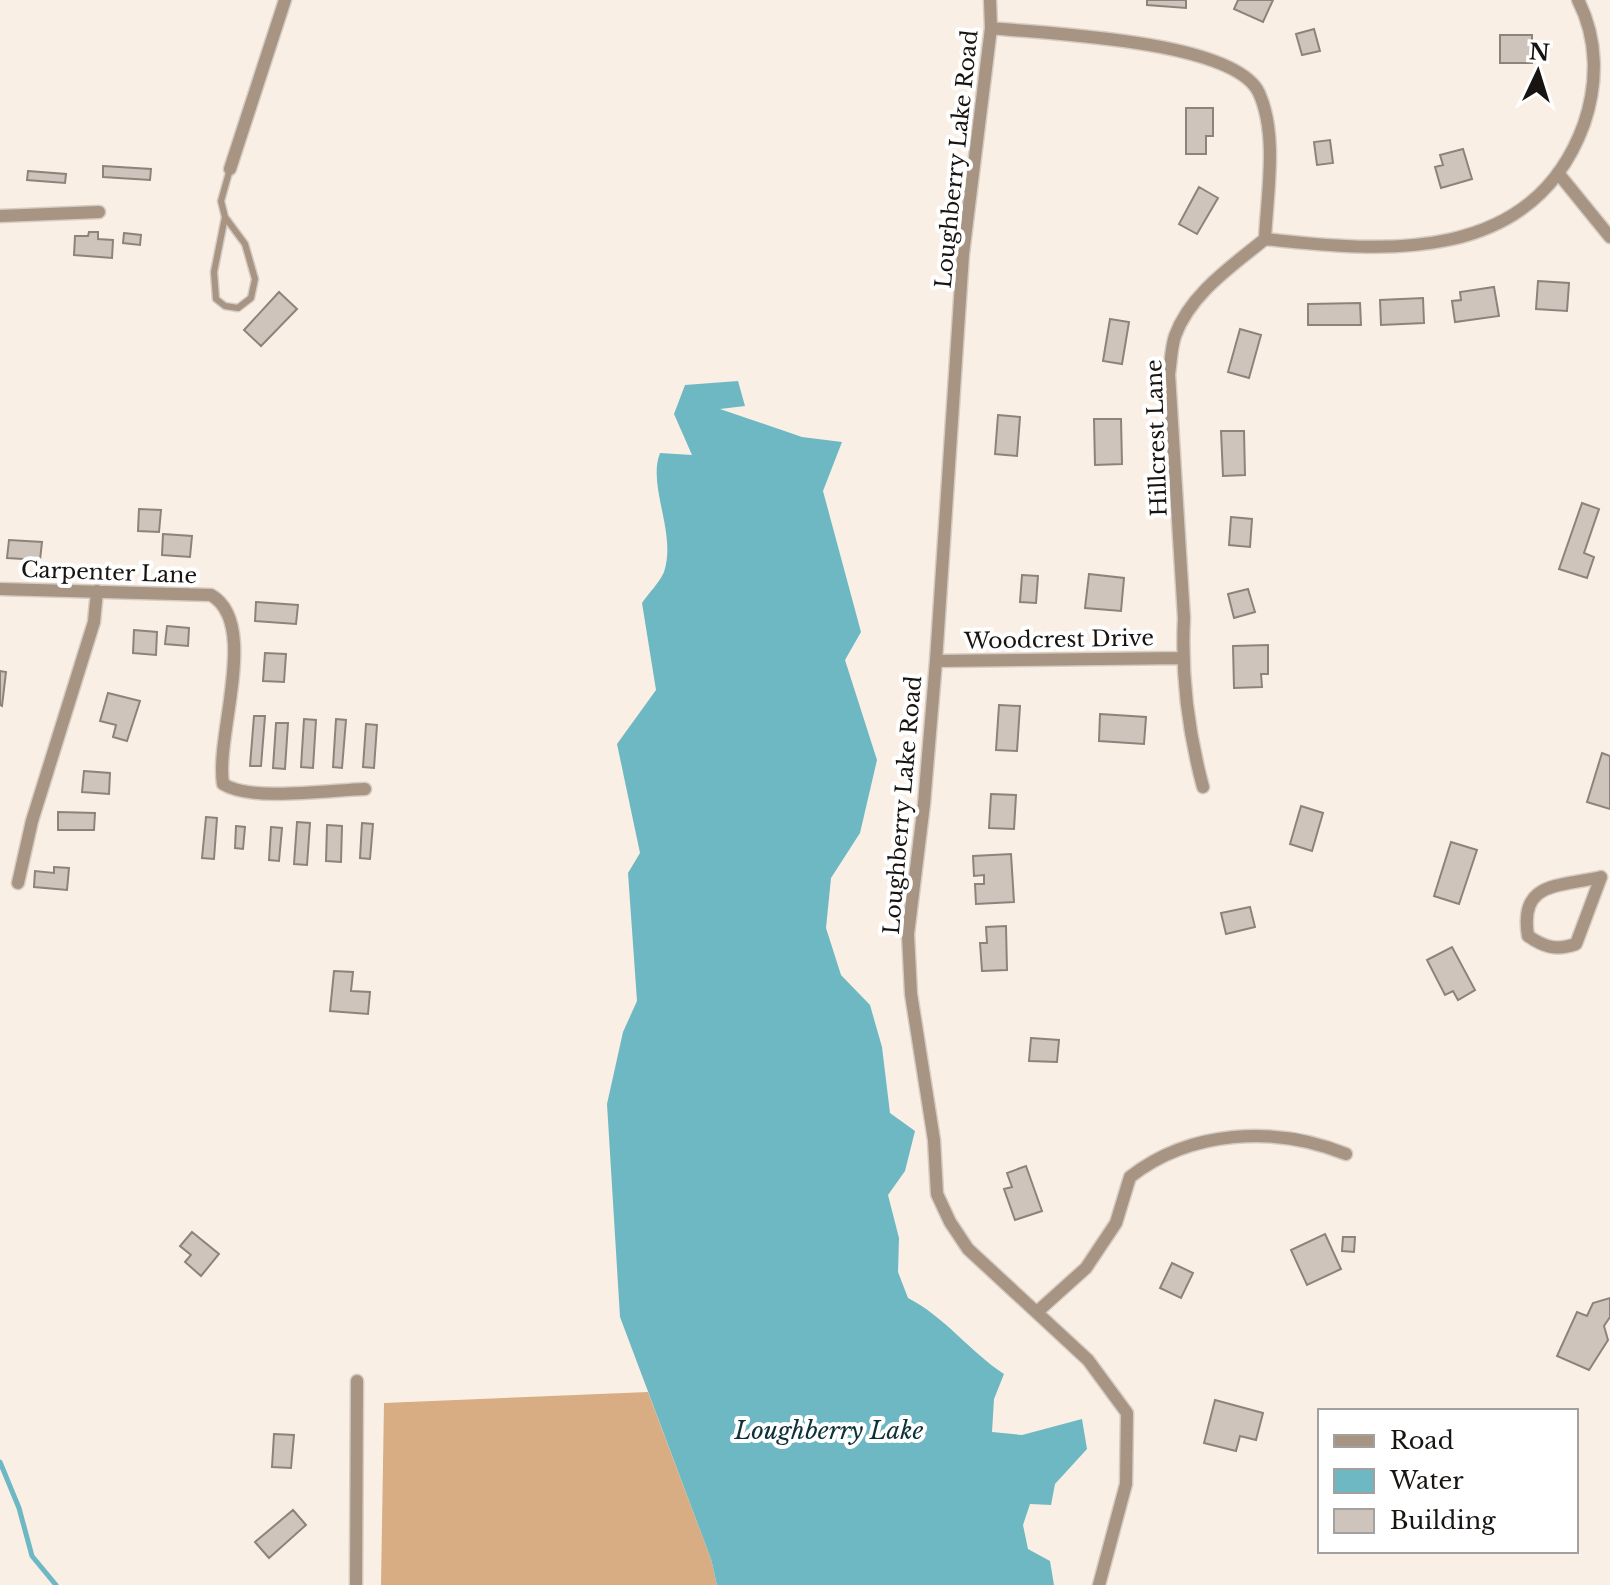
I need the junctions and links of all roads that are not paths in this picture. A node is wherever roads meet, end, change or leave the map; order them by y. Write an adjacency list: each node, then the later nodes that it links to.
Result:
1 (285, 0): 5 (street)
2 (990, 0): 4 (street, Loughberry Lake Road)
3 (1578, 0): 6 (street)
4 (991, 28): 11 (street); 15 (street, Loughberry Lake Road)
5 (230, 169): 9 (lane)
6 (1558, 173): 10 (street); 11 (street)
7 (99, 212): 8 (street)
8 (0, 216)
9 (225, 217): 9 (lane)
10 (1610, 237)
11 (1265, 239): 14 (street, Hillcrest Lane)
12 (0, 589): 13 (street, Carpenter Lane)
13 (97, 591): 17 (street, Carpenter Lane); 19 (street)
14 (1182, 658): 15 (street, Woodcrest Drive); 16 (street, Hillcrest Lane)
15 (936, 661): 21 (street, Loughberry Lake Road)
16 (1203, 787)
17 (365, 789)
18 (1605, 876): 18 (street)
19 (18, 883)
20 (1346, 1154): 21 (street)
21 (1037, 1312): 24 (street, Loughberry Lake Road)
22 (357, 1381): 23 (street)
23 (356, 1585)
24 (1099, 1585)

